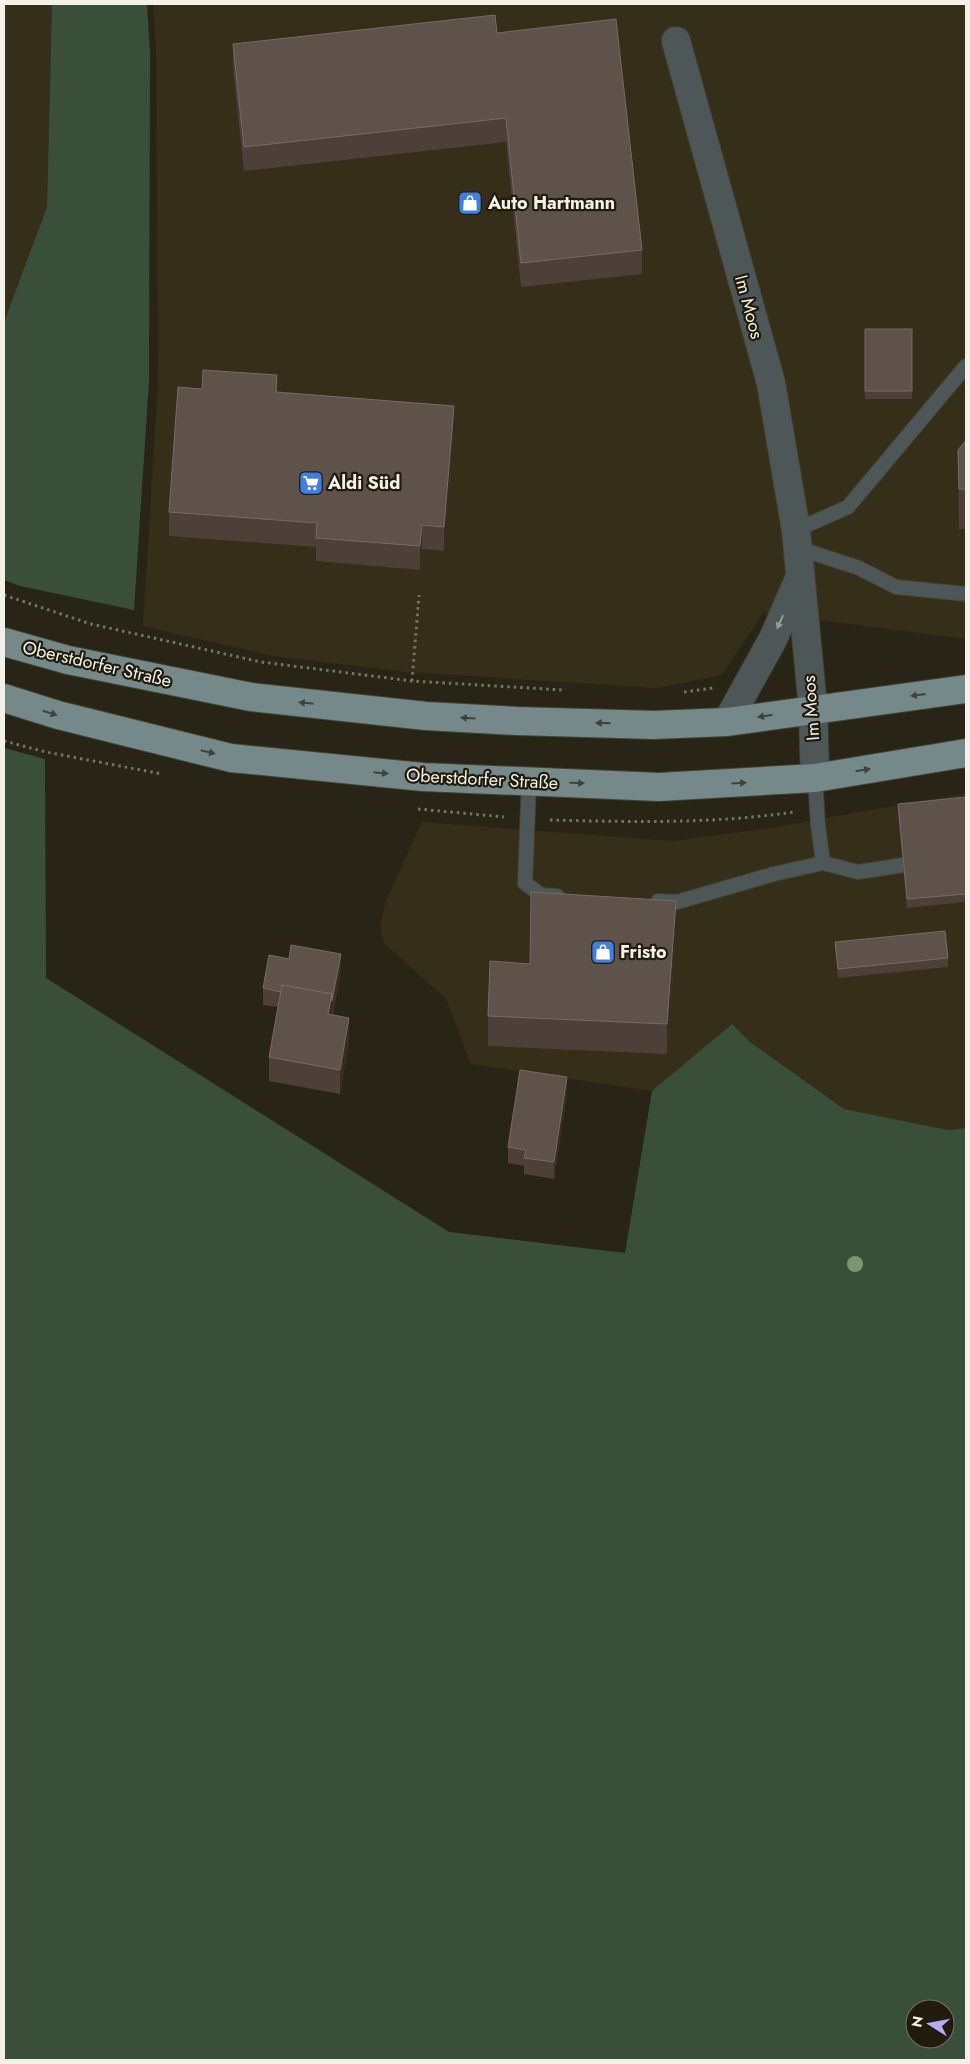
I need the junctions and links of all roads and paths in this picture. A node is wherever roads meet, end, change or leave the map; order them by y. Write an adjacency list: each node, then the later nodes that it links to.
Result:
1 (676, 41): 3 (street, Im Moos)
2 (966, 366): 3 (lane)
3 (797, 539): 4 (street, Im Moos); 5 (lane)
4 (800, 578): 10 (street, Im Moos, one-way to 10); 15 (street, Im Moos)
5 (966, 594)
6 (4, 595): 9 (path)
7 (420, 595): 9 (path)
8 (4, 642): 16 (main road, Oberstdorfer Straße, one-way to 8)
9 (412, 681): 12 (path)
10 (748, 682): 13 (path); 16 (street, Im Moos)
11 (966, 689): 15 (main road, Oberstdorfer Straße, one-way to 15)
12 (570, 690)
13 (677, 693)
14 (4, 698): 19 (main road, Oberstdorfer Straße, one-way to 19)
15 (813, 708): 16 (main road, Oberstdorfer Straße, one-way to 16); 18 (street, Im Moos)
16 (727, 722)
17 (966, 753): 18 (main road, Oberstdorfer Straße, one-way to 17)
18 (815, 778): 19 (main road, Oberstdorfer Straße, one-way to 18); 20 (lane)
19 (529, 781): 22 (lane)
20 (823, 863): 21 (lane); 23 (lane)
21 (903, 865)
22 (570, 896)
23 (648, 901)

